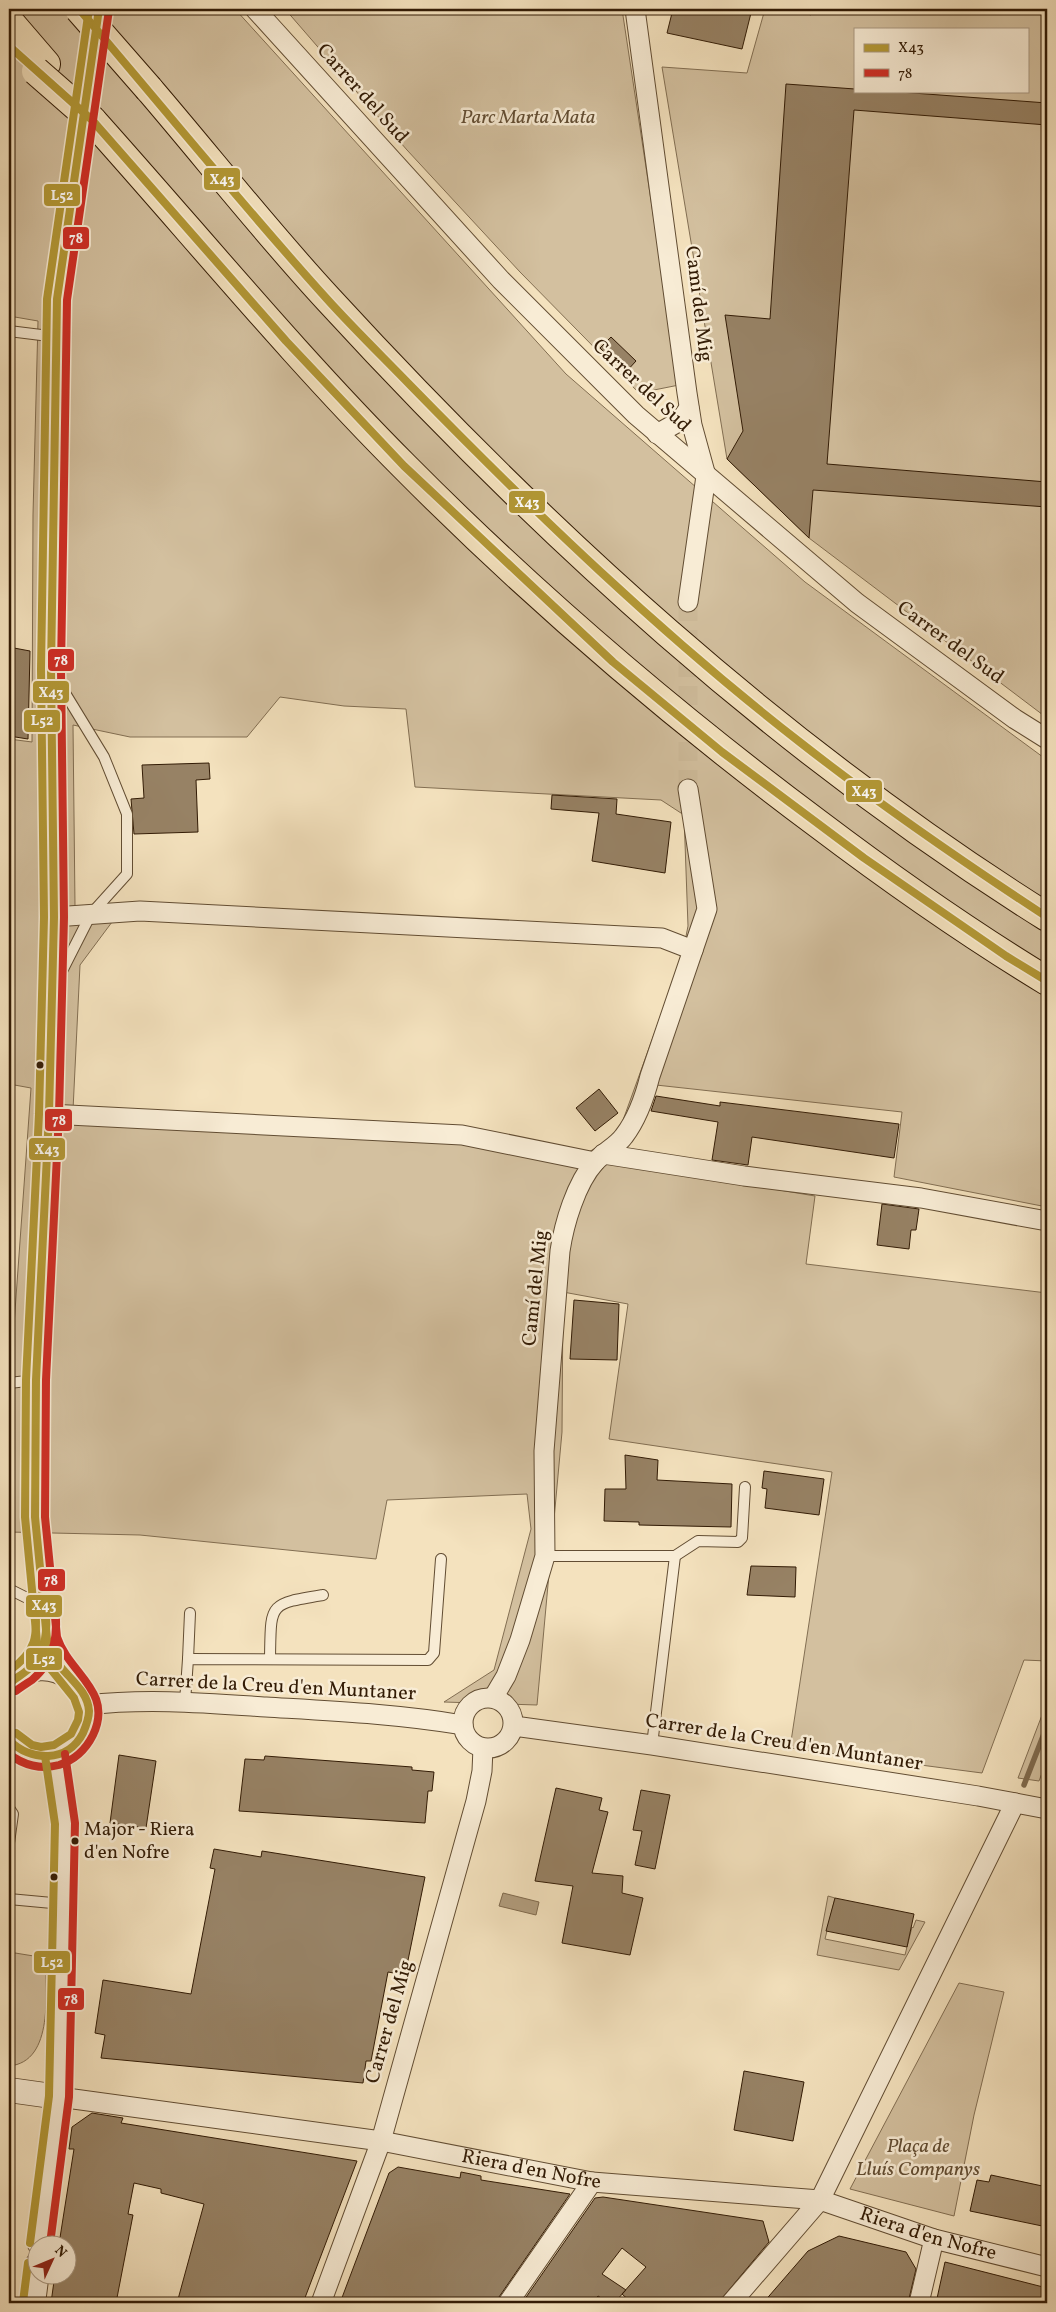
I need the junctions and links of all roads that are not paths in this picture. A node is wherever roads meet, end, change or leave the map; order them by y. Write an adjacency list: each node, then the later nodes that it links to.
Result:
1 (79, 9): 19 (highway, bridge)
2 (100, 9): 9 (street)
3 (255, 9): 11 (street, Carrer del Sud)
4 (635, 9): 10 (street, Camí del Mig)
5 (9, 21): 7 (highway)
6 (9, 46): 7 (highway)
7 (41, 68): 21 (highway, bridge)
8 (9, 331): 9 (lane)
9 (57, 336): 14 (street)
10 (689, 408): 11 (street); 12 (street, Camí del Mig)
11 (658, 434): 12 (street, Carrer del Sud)
12 (706, 476): 13 (street, Camí del Mig); 15 (street, Carrer del Sud)
13 (688, 602)
14 (51, 669): 17 (lane); 18 (street)
15 (1047, 739)
16 (688, 788): 20 (street, Camí del Mig)
17 (91, 914): 18 (street); 20 (street); 22 (lane)
18 (54, 916): 22 (street)
19 (1047, 917)
20 (693, 950): 24 (street, Camí del Mig)
21 (1047, 981)
22 (52, 991): 23 (street)
23 (49, 1114): 24 (street); 26 (street)
24 (599, 1158): 25 (street); 29 (street, Camí del Mig)
25 (1047, 1221)
26 (36, 1380): 27 (lane); 34 (street)
27 (9, 1383)
28 (746, 1487): 30 (lane)
29 (545, 1556): 30 (lane); 41 (street, Camí del Mig)
30 (675, 1556): 47 (lane)
31 (440, 1559): 37 (lane)
32 (9, 1589): 34 (lane)
33 (323, 1595): 37 (lane)
34 (44, 1597): 36 (street)
35 (190, 1613): 38 (lane)
36 (47, 1639): 39 (street); 40 (street)
37 (270, 1658): 38 (lane)
38 (188, 1659): 42 (lane)
39 (70, 1676): 40 (street); 43 (street)
40 (17, 1678)
41 (493, 1698): 44 (street); 45 (street)
42 (185, 1702): 43 (street, Carrer de la Creu d'en Muntaner); 44 (street, Carrer de la Creu d'en Muntaner)
43 (87, 1705): 49 (street)
44 (463, 1725): 48 (street)
45 (514, 1726): 47 (street, Carrer de la Creu d'en Muntaner); 48 (street)
46 (9, 1740): 49 (street)
47 (652, 1745): 50 (street, Carrer de la Creu d'en Muntaner)
48 (482, 1748): 58 (street, Carrer del Mig)
49 (55, 1755): 55 (street)
50 (1015, 1803): 52 (street, Carrer de la Creu d'en Muntaner); 60 (street)
51 (9, 1808): 53 (lane)
52 (1047, 1808)
53 (9, 1843)
54 (9, 1899): 55 (lane)
55 (63, 1904): 57 (street)
56 (9, 2090): 57 (street, Riera d'en Nofre)
57 (59, 2097): 58 (street, Riera d'en Nofre); 61 (street)
58 (381, 2142): 59 (street, Riera d'en Nofre); 66 (street, Carrer del Mig)
59 (592, 2182): 60 (street, Riera d'en Nofre); 67 (street)
60 (820, 2200): 62 (street, Riera d'en Nofre); 68 (street)
61 (41, 2234)
62 (934, 2239): 63 (street, Riera d'en Nofre); 69 (street)
63 (1047, 2267)
64 (35, 2284): 65 (street)
65 (32, 2303)
66 (321, 2303)
67 (508, 2303)
68 (731, 2303)
69 (920, 2303)

